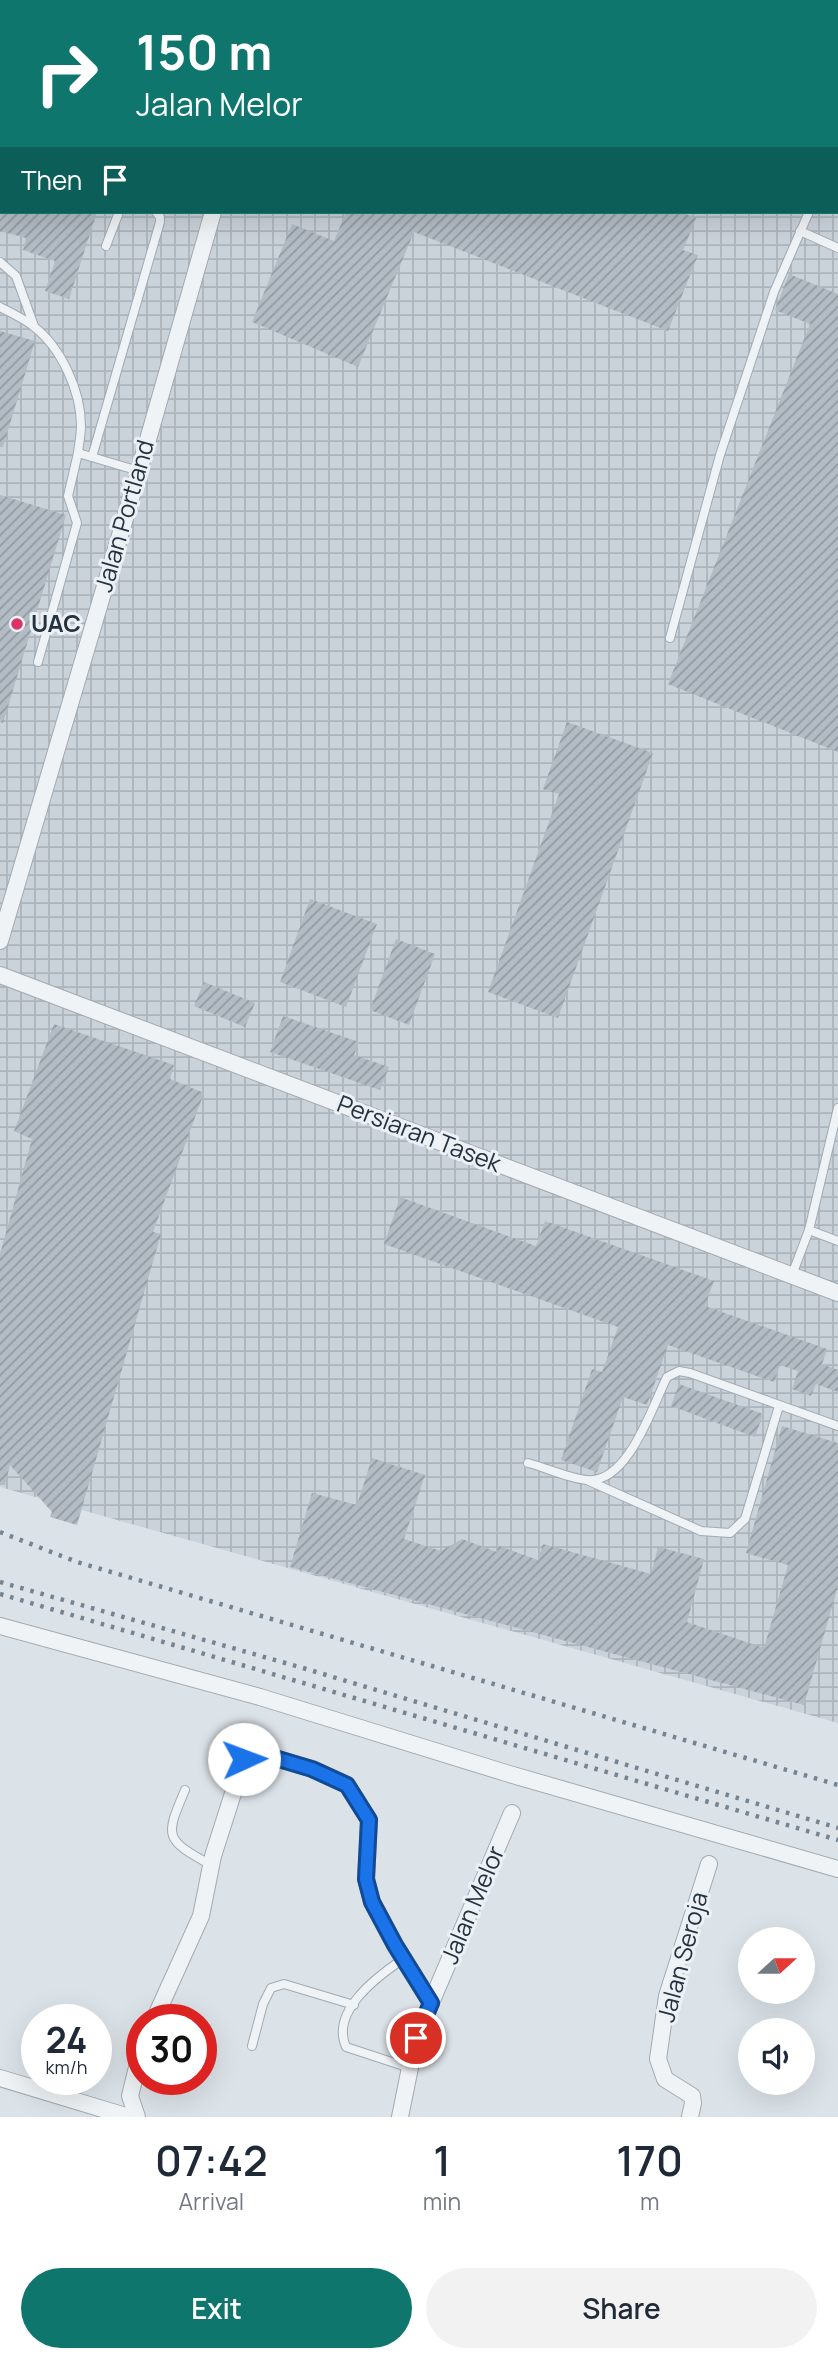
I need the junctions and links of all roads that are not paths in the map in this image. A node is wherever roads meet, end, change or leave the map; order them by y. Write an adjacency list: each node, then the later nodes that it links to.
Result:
1 (118, 214): 6 (lane)
2 (157, 214): 12 (lane)
3 (212, 214): 13 (street, Jalan Portland)
4 (808, 214): 5 (lane)
5 (800, 231): 7 (lane); 14 (lane)
6 (106, 246)
7 (838, 248)
8 (0, 262): 10 (lane)
9 (0, 307): 10 (lane)
10 (34, 326): 11 (lane)
11 (78, 453): 12 (lane); 15 (lane)
12 (92, 457): 13 (lane)
13 (139, 471): 16 (street, Jalan Portland)
14 (670, 638)
15 (38, 662)
16 (0, 941)
17 (0, 975): 21 (street, Persiaran Tasek)
18 (838, 1108): 19 (lane)
19 (809, 1230): 20 (lane); 21 (lane)
20 (838, 1241)
21 (792, 1275): 22 (street, Persiaran Tasek)
22 (838, 1293)
23 (779, 1406): 24 (lane); 26 (lane); 26 (lane)
24 (838, 1426)
25 (528, 1463): 26 (lane)
26 (588, 1480)
27 (0, 1626): 32 (street)
28 (185, 1790): 31 (lane)
29 (512, 1814): 34 (street, Jalan Melor)
30 (709, 1864): 44 (street, Jalan Seroja)
31 (211, 1865): 33 (street); 35 (street)
32 (838, 1869)
33 (403, 1958): 34 (street); 36 (lane)
34 (431, 2003): 38 (street, Jalan Melor)
35 (161, 2004)
36 (354, 2005): 37 (lane); 38 (lane)
37 (252, 2046)
38 (410, 2067): 43 (street, Jalan Melor)
39 (0, 2078): 41 (street)
40 (130, 2095): 42 (street)
41 (129, 2117)
42 (137, 2117)
43 (400, 2117)
44 (690, 2117)

